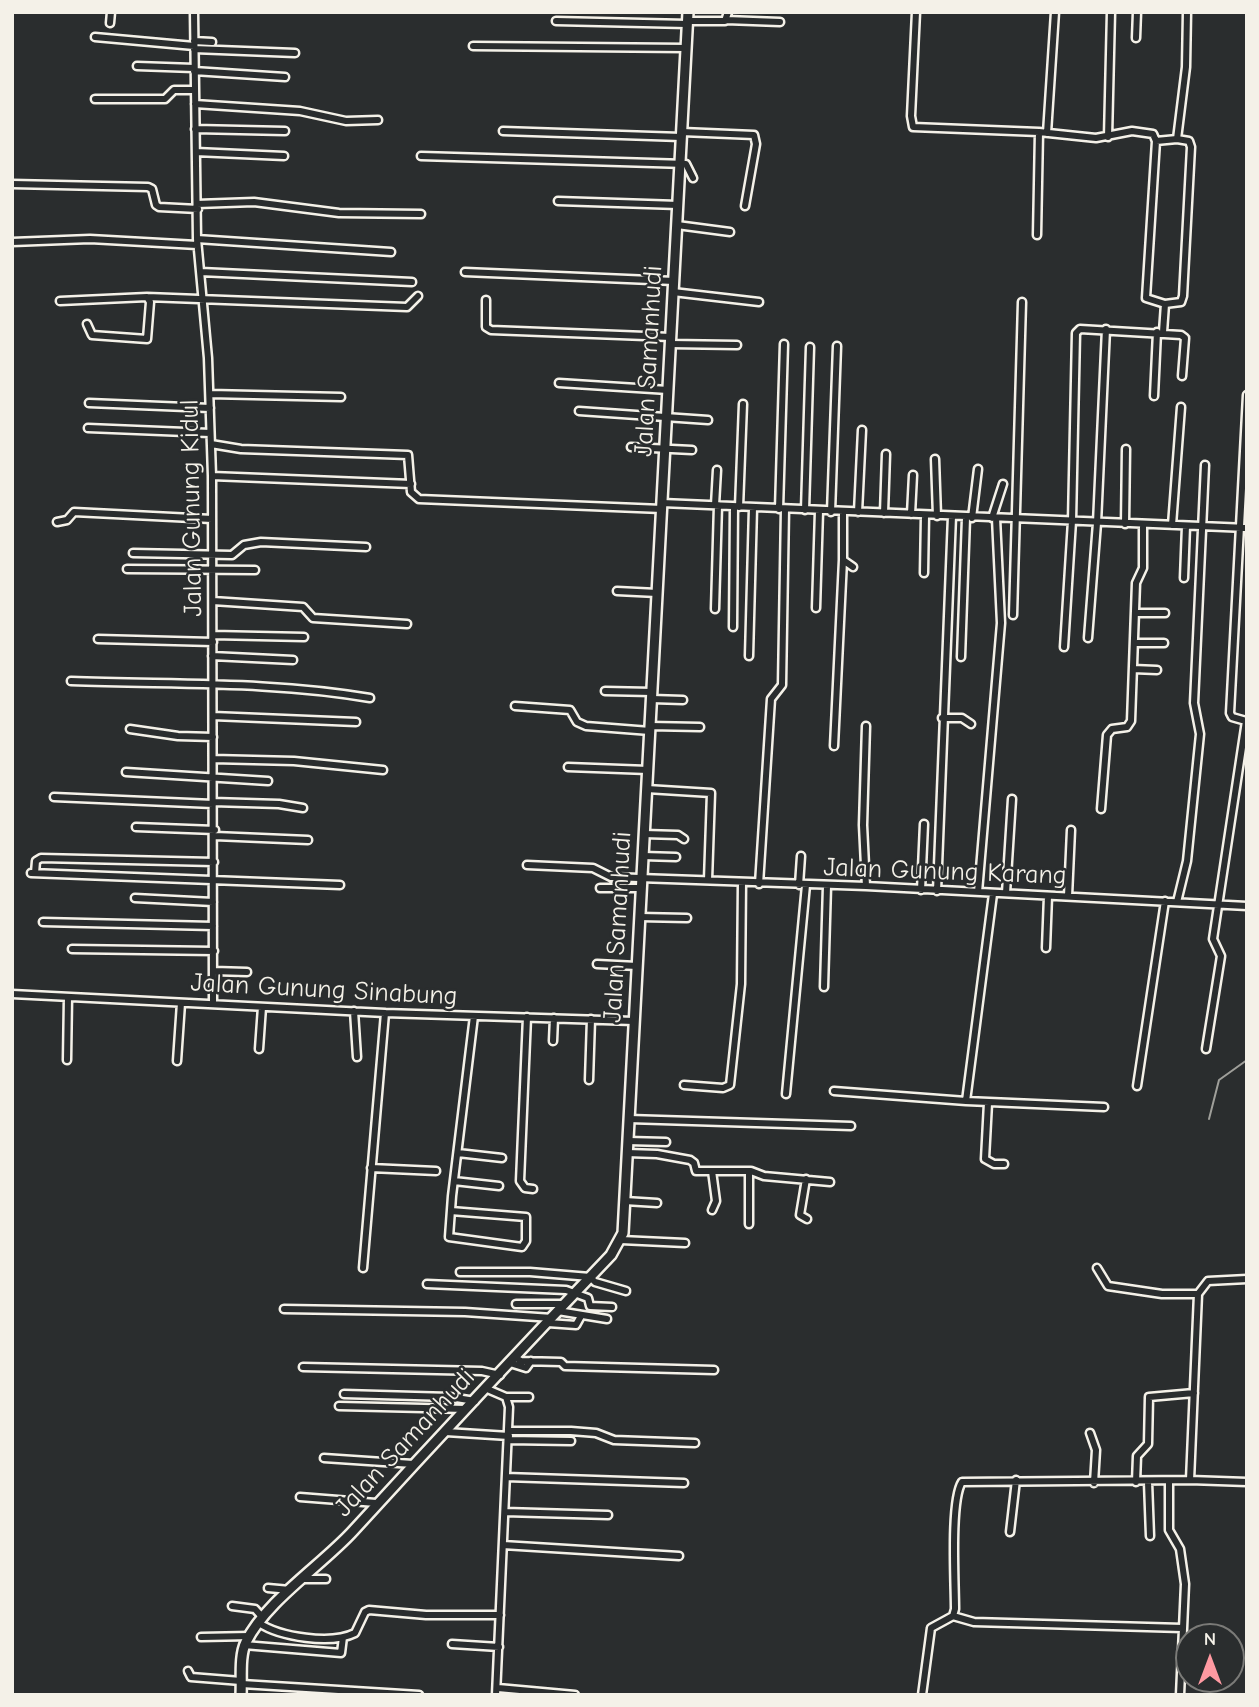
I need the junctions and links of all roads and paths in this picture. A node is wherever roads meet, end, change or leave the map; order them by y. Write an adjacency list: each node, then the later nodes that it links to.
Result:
1 (111, 12): 12 (street)
2 (194, 12): 16 (street, Jalan Gunung Kidul)
3 (916, 12): 30 (street)
4 (1055, 12): 30 (street)
5 (1111, 12): 32 (street)
6 (1136, 12): 14 (street)
7 (1187, 12): 33 (street)
8 (727, 16): 9 (street); 11 (street)
9 (688, 19): 10 (street); 18 (street, Jalan Samanhudi)
10 (556, 21)
11 (780, 22)
12 (110, 23)
13 (95, 37): 16 (street)
14 (1136, 38)
15 (212, 42): 16 (street)
16 (194, 45): 19 (street); 21 (street, Jalan Gunung Kidul)
17 (473, 46): 18 (street)
18 (686, 48): 31 (street, Jalan Samanhudi)
19 (295, 53)
20 (137, 66): 21 (street)
21 (194, 69): 22 (street); 23 (street, Jalan Gunung Kidul)
22 (285, 77)
23 (195, 90): 24 (street); 25 (street, Jalan Gunung Kidul)
24 (95, 99)
25 (195, 104): 26 (street); 27 (street, Jalan Gunung Kidul)
26 (378, 120)
27 (195, 129): 28 (street); 35 (street, Jalan Gunung Kidul)
28 (285, 131)
29 (503, 131): 31 (street)
30 (1043, 132): 32 (street); 48 (street)
31 (682, 135): 38 (street, Jalan Samanhudi); 44 (street)
32 (1108, 137): 34 (street)
33 (1177, 139): 34 (street); 64 (street)
34 (1156, 141): 64 (street)
35 (196, 152): 36 (street); 43 (street, Jalan Gunung Kidul)
36 (284, 156)
37 (421, 156): 38 (street)
38 (680, 164): 39 (street); 42 (street, Jalan Samanhudi)
39 (693, 178)
40 (12, 184): 43 (street)
41 (558, 201): 42 (street)
42 (678, 205): 46 (street, Jalan Samanhudi)
43 (197, 206): 45 (street); 49 (street, Jalan Gunung Kidul)
44 (745, 206)
45 (421, 214)
46 (677, 225): 47 (street); 54 (street, Jalan Samanhudi)
47 (730, 232)
48 (1037, 235)
49 (197, 242): 50 (street); 51 (street); 52 (street, Jalan Gunung Kidul)
50 (12, 243)
51 (391, 252)
52 (201, 272): 55 (street); 59 (street, Jalan Gunung Kidul)
53 (465, 272): 54 (street)
54 (674, 281): 56 (street, Jalan Samanhudi)
55 (412, 282)
56 (673, 292): 62 (street); 68 (street, Jalan Samanhudi)
57 (418, 296): 59 (street)
58 (147, 297): 59 (street); 61 (street); 65 (street)
59 (204, 298): 76 (street, Jalan Gunung Kidul)
60 (486, 300): 68 (street)
61 (60, 301)
62 (759, 302)
63 (1022, 302): 122 (street)
64 (1165, 304): 67 (street)
65 (87, 324)
66 (1106, 329): 67 (street); 123 (street); 125 (street)
67 (1160, 332): 73 (street); 78 (street)
68 (671, 341): 70 (street); 75 (street, Jalan Samanhudi)
69 (784, 344): 108 (street)
70 (737, 345)
71 (837, 346): 111 (street)
72 (810, 347): 109 (street)
73 (1182, 376)
74 (559, 383): 75 (street)
75 (668, 390): 85 (street, Jalan Samanhudi)
76 (210, 394): 79 (street); 83 (street, Jalan Gunung Kidul)
77 (1247, 395): 131 (street)
78 (1154, 396)
79 (341, 397)
80 (89, 403): 83 (street)
81 (743, 404): 106 (street)
82 (1181, 407): 128 (street)
83 (210, 408): 89 (street, Jalan Gunung Kidul)
84 (579, 411): 85 (street)
85 (667, 416): 86 (street); 92 (street, Jalan Samanhudi)
86 (708, 420)
87 (88, 428): 89 (street)
88 (862, 429): 113 (street)
89 (210, 433): 90 (street, Jalan Gunung Kidul)
90 (211, 443): 101 (street, Jalan Gunung Kidul); 102 (street)
91 (631, 447): 92 (street)
92 (665, 448): 94 (street); 104 (street, Jalan Samanhudi)
93 (1126, 449): 126 (street)
94 (692, 450)
95 (886, 454): 114 (street)
96 (935, 459): 117 (street)
97 (1205, 465): 130 (street)
98 (978, 469): 119 (street)
99 (716, 470): 105 (street)
100 (913, 475): 115 (street)
101 (212, 476): 102 (street); 121 (street, Jalan Gunung Kidul)
102 (411, 484): 104 (street)
103 (1003, 484): 120 (street)
104 (662, 506): 105 (street); 143 (street, Jalan Samanhudi)
105 (716, 506): 106 (street); 146 (street)
106 (736, 507): 107 (street); 151 (street)
107 (753, 508): 108 (street); 160 (street)
108 (782, 509): 109 (street); 211 (street)
109 (805, 510): 110 (street)
110 (819, 511): 111 (street); 145 (street)
111 (831, 512): 112 (street)
112 (843, 512): 113 (street); 135 (street)
113 (858, 512): 114 (street)
114 (884, 513): 115 (street)
115 (911, 514): 116 (street)
116 (925, 516): 117 (street); 140 (street)
117 (937, 516): 118 (street)
118 (952, 516): 119 (street); 173 (street)
119 (969, 518): 120 (street); 161 (street)
120 (994, 518): 122 (street); 220 (street)
121 (212, 519): 124 (street); 134 (street, Jalan Gunung Kidul)
122 (1015, 520): 123 (street); 149 (street)
123 (1072, 521): 125 (street); 158 (street)
124 (57, 522)
125 (1097, 523): 126 (street); 154 (street)
126 (1125, 524): 127 (street)
127 (1143, 524): 128 (street); 147 (street)
128 (1172, 525): 129 (street)
129 (1186, 526): 130 (street); 141 (street)
130 (1202, 526): 131 (street); 228 (street)
131 (1243, 528): 229 (street)
132 (366, 547): 134 (street)
133 (133, 553): 134 (street)
134 (213, 556): 138 (street, Jalan Gunung Kidul)
135 (843, 559): 136 (street); 181 (street)
136 (853, 567)
137 (127, 569): 138 (street)
138 (214, 570): 139 (street); 144 (street, Jalan Gunung Kidul)
139 (255, 570)
140 (923, 573)
141 (1184, 578)
142 (617, 592): 143 (street)
143 (657, 593): 168 (street, Jalan Samanhudi)
144 (213, 601): 150 (street); 152 (street, Jalan Gunung Kidul)
145 (816, 608)
146 (715, 609)
147 (1135, 613): 148 (street); 156 (street)
148 (1165, 613)
149 (1013, 615)
150 (407, 624)
151 (733, 627)
152 (213, 638): 153 (street); 155 (street); 159 (street, Jalan Gunung Kidul)
153 (304, 638)
154 (1088, 638)
155 (98, 639)
156 (1134, 643): 157 (street); 163 (street)
157 (1164, 643)
158 (1064, 647)
159 (212, 656): 162 (street); 166 (street, Jalan Gunung Kidul)
160 (749, 656)
161 (961, 657)
162 (293, 660)
163 (1133, 669): 164 (street); 194 (street)
164 (1157, 670)
165 (71, 681): 166 (street)
166 (213, 684): 169 (street); 172 (street, Jalan Gunung Kidul)
167 (606, 691): 168 (street)
168 (652, 696): 170 (street); 178 (street, Jalan Samanhudi)
169 (370, 698)
170 (682, 700)
171 (515, 706): 178 (street)
172 (213, 716): 174 (street); 180 (street, Jalan Gunung Kidul)
173 (942, 718): 175 (street); 219 (street)
174 (356, 722)
175 (971, 724)
176 (866, 726): 215 (street)
177 (700, 727): 178 (street)
178 (650, 728): 185 (street, Jalan Samanhudi)
179 (130, 729): 180 (street)
180 (213, 737): 182 (street, Jalan Gunung Kidul)
181 (834, 746)
182 (213, 760): 184 (street); 187 (street, Jalan Gunung Kidul)
183 (568, 767): 185 (street)
184 (383, 770)
185 (648, 770): 189 (street, Jalan Samanhudi)
186 (126, 772): 187 (street)
187 (214, 775): 188 (street); 192 (street, Jalan Gunung Kidul)
188 (268, 780)
189 (647, 789): 199 (street, Jalan Samanhudi); 208 (street)
190 (54, 797): 192 (street)
191 (1012, 799): 222 (street)
192 (213, 803): 193 (street); 198 (street, Jalan Gunung Kidul)
193 (303, 808)
194 (1101, 809)
195 (924, 824): 218 (street)
196 (136, 827): 198 (street)
197 (1071, 830): 224 (street)
198 (215, 833): 201 (street); 205 (street, Jalan Gunung Kidul)
199 (644, 834): 200 (street); 202 (street, Jalan Samanhudi)
200 (684, 839)
201 (308, 841)
202 (643, 856): 204 (street); 207 (street, Jalan Samanhudi)
203 (801, 856): 213 (street)
204 (676, 857)
205 (214, 862): 209 (street, Jalan Gunung Kidul); 209 (street)
206 (527, 864): 207 (street, Jalan Gunung Karang)
207 (642, 878): 208 (street, Jalan Gunung Karang); 217 (street, Jalan Samanhudi)
208 (708, 880): 210 (street, Jalan Gunung Karang)
209 (214, 881): 212 (street); 227 (street, Jalan Gunung Kidul)
210 (742, 882): 211 (street, Jalan Gunung Karang); 262 (street)
211 (760, 884): 213 (street, Jalan Gunung Karang)
212 (340, 885)
213 (802, 885): 214 (street, Jalan Gunung Karang); 265 (street)
214 (827, 886): 215 (street, Jalan Gunung Karang); 242 (street)
215 (866, 886): 218 (street, Jalan Gunung Karang)
216 (600, 888): 217 (street)
217 (642, 888): 231 (street, Jalan Samanhudi)
218 (922, 890): 219 (street, Jalan Gunung Karang)
219 (937, 891): 220 (street, Jalan Gunung Karang)
220 (978, 892): 221 (street, Jalan Gunung Karang)
221 (993, 894): 222 (street, Jalan Gunung Karang); 266 (street)
222 (1006, 894): 223 (street, Jalan Gunung Karang)
223 (1048, 895): 224 (street, Jalan Gunung Karang); 235 (street)
224 (1068, 896): 226 (street, Jalan Gunung Karang)
225 (135, 898): 227 (street)
226 (1165, 901): 228 (street, Jalan Gunung Karang); 263 (street)
227 (213, 902): 234 (street, Jalan Gunung Kidul)
228 (1177, 902): 229 (street, Jalan Gunung Karang)
229 (1217, 904): 230 (street, Jalan Gunung Karang); 257 (street)
230 (1247, 906)
231 (640, 917): 232 (street); 239 (street, Jalan Samanhudi)
232 (687, 918)
233 (43, 922): 234 (street)
234 (213, 926): 237 (street, Jalan Gunung Kidul)
235 (1046, 948)
236 (72, 949): 237 (street)
237 (214, 951): 240 (street, Jalan Gunung Kidul)
238 (597, 964): 239 (street)
239 (637, 966): 254 (street, Jalan Samanhudi)
240 (214, 971): 241 (street); 246 (street, Jalan Gunung Kidul)
241 (247, 972)
242 (824, 987)
243 (12, 994): 244 (street, Jalan Gunung Sinabung)
244 (68, 997): 245 (street, Jalan Gunung Sinabung); 259 (street)
245 (181, 1003): 246 (street, Jalan Gunung Sinabung); 260 (street)
246 (213, 1004): 247 (street, Jalan Gunung Sinabung)
247 (262, 1007): 248 (street, Jalan Gunung Sinabung); 256 (street)
248 (354, 1011): 249 (street, Jalan Gunung Sinabung); 258 (street)
249 (385, 1013): 250 (street, Jalan Gunung Sinabung); 277 (street)
250 (474, 1016): 251 (street, Jalan Gunung Sinabung); 273 (street)
251 (527, 1017): 252 (street, Jalan Gunung Sinabung); 285 (street)
252 (554, 1018): 253 (street, Jalan Gunung Sinabung); 255 (street)
253 (591, 1019): 254 (street, Jalan Gunung Sinabung); 261 (street)
254 (634, 1021): 269 (street, Jalan Samanhudi)
255 (553, 1041)
256 (259, 1049)
257 (1206, 1049)
258 (357, 1057)
259 (67, 1060)
260 (177, 1061)
261 (589, 1080)
262 (684, 1085)
263 (1138, 1086)
264 (834, 1091): 266 (street)
265 (786, 1094)
266 (966, 1101): 267 (street)
267 (988, 1103): 268 (street); 276 (street)
268 (1104, 1107)
269 (629, 1119): 270 (street); 271 (street, Jalan Samanhudi)
270 (851, 1126)
271 (628, 1141): 272 (street); 274 (street, Jalan Samanhudi)
272 (666, 1142)
273 (458, 1153): 275 (street); 282 (street)
274 (628, 1153): 279 (street); 286 (street, Jalan Samanhudi)
275 (502, 1158)
276 (1004, 1164)
277 (371, 1168): 278 (street); 294 (street)
278 (436, 1171)
279 (712, 1171): 280 (street); 288 (street)
280 (749, 1171): 281 (street); 291 (street)
281 (806, 1179): 283 (street); 290 (street)
282 (454, 1181): 284 (street); 289 (street)
283 (830, 1182)
284 (499, 1186)
285 (533, 1189)
286 (625, 1201): 287 (street); 292 (street, Jalan Samanhudi)
287 (657, 1203)
288 (712, 1210)
289 (451, 1211): 289 (street)
290 (807, 1219)
291 (750, 1224)
292 (621, 1240): 293 (street); 297 (street, Jalan Samanhudi)
293 (685, 1243)
294 (363, 1268)
295 (1097, 1268): 302 (street)
296 (460, 1272): 297 (street)
297 (590, 1277): 300 (street); 301 (street, Jalan Samanhudi)
298 (1247, 1279): 302 (street)
299 (427, 1284): 301 (street)
300 (626, 1291)
301 (576, 1292): 304 (street); 306 (street, Jalan Samanhudi)
302 (1198, 1294): 314 (street)
303 (516, 1304): 306 (street)
304 (612, 1307)
305 (284, 1309): 306 (street)
306 (556, 1314): 307 (street); 307 (street); 309 (street, Jalan Samanhudi)
307 (580, 1316): 308 (street)
308 (607, 1319)
309 (513, 1360): 311 (street); 312 (street, Jalan Samanhudi)
310 (303, 1367): 312 (street)
311 (713, 1370)
312 (500, 1375): 313 (street, Jalan Samanhudi)
313 (485, 1388): 316 (street); 318 (street, Jalan Samanhudi)
314 (1194, 1393): 330 (street); 332 (street)
315 (344, 1394): 318 (street)
316 (506, 1397): 317 (street); 323 (street)
317 (528, 1397)
318 (475, 1401): 320 (street, Jalan Samanhudi)
319 (339, 1406): 320 (street)
320 (466, 1409): 321 (street, Jalan Samanhudi)
321 (446, 1432): 323 (street); 327 (street, Jalan Samanhudi)
322 (1090, 1433): 336 (street)
323 (509, 1436): 324 (street); 325 (street); 328 (street)
324 (571, 1441)
325 (695, 1443)
326 (324, 1458): 327 (street)
327 (413, 1464): 338 (street, Jalan Samanhudi)
328 (506, 1477): 335 (street); 339 (street)
329 (1016, 1480): 336 (street); 341 (street); 351 (street)
330 (1190, 1480): 331 (street); 334 (street)
331 (1169, 1481): 333 (street); 353 (street)
332 (1136, 1482): 333 (street); 336 (street)
333 (1148, 1482): 342 (street)
334 (1247, 1482)
335 (684, 1483)
336 (1094, 1483)
337 (300, 1497): 338 (street)
338 (376, 1503): 345 (street, Jalan Samanhudi)
339 (505, 1512): 340 (street); 343 (street)
340 (608, 1515)
341 (1010, 1532)
342 (1150, 1536)
343 (503, 1545): 344 (street); 350 (street)
344 (679, 1556)
345 (300, 1579): 346 (street); 348 (street, Jalan Samanhudi)
346 (327, 1579)
347 (268, 1588): 348 (street)
348 (290, 1590): 352 (street, Jalan Samanhudi)
349 (232, 1606): 352 (street)
350 (500, 1615): 357 (street); 360 (street)
351 (953, 1616): 354 (street); 367 (street)
352 (261, 1620): 355 (street, Jalan Samanhudi); 357 (street)
353 (1184, 1623)
354 (1175, 1628)
355 (250, 1636): 356 (street); 359 (street, Jalan Samanhudi)
356 (201, 1637)
357 (343, 1637): 359 (street)
358 (452, 1644): 360 (street)
359 (244, 1645): 362 (street, Jalan Samanhudi)
360 (499, 1647): 363 (street)
361 (188, 1671): 362 (street)
362 (242, 1682): 364 (street, Jalan Samanhudi); 365 (street)
363 (497, 1691): 366 (street)
364 (242, 1695)
365 (419, 1695)
366 (575, 1695)
367 (922, 1695)

